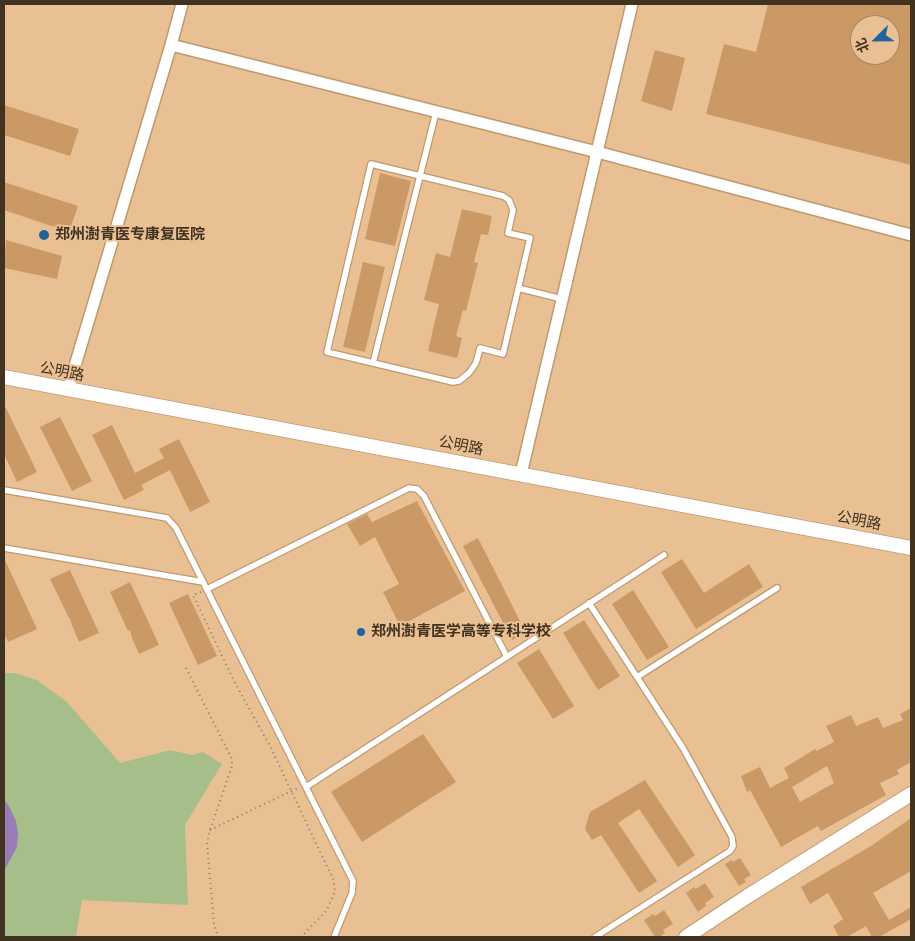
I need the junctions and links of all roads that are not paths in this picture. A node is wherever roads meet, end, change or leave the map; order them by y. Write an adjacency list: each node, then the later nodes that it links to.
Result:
1 (182, 4): 3 (street)
2 (632, 4): 5 (street)
3 (171, 45): 4 (street); 13 (street)
4 (436, 112): 5 (street); 6 (lane)
5 (597, 152): 7 (street); 9 (street)
6 (421, 176): 8 (lane); 10 (lane); 10 (lane)
7 (911, 235)
8 (518, 288): 9 (lane); 10 (lane)
9 (562, 299): 14 (street)
10 (373, 363)
11 (4, 368): 13 (street, 公明路)
12 (4, 377): 13 (street, 公明路)
13 (70, 385): 14 (street, 公明路)
14 (522, 470): 16 (street, 公明路); 18 (street, 公明路)
15 (4, 490): 20 (lane)
16 (911, 538)
17 (4, 548): 20 (lane)
18 (911, 548)
19 (664, 555): 23 (lane)
20 (203, 582): 22 (lane)
21 (777, 588): 25 (lane)
22 (207, 589): 24 (lane); 26 (lane)
23 (589, 603): 24 (lane); 25 (lane)
24 (507, 657): 26 (lane)
25 (637, 677): 30 (lane)
26 (305, 786): 29 (lane)
27 (911, 794): 31 (street)
28 (911, 805): 32 (street)
29 (334, 937)
30 (595, 937)
31 (686, 937)
32 (702, 937)

